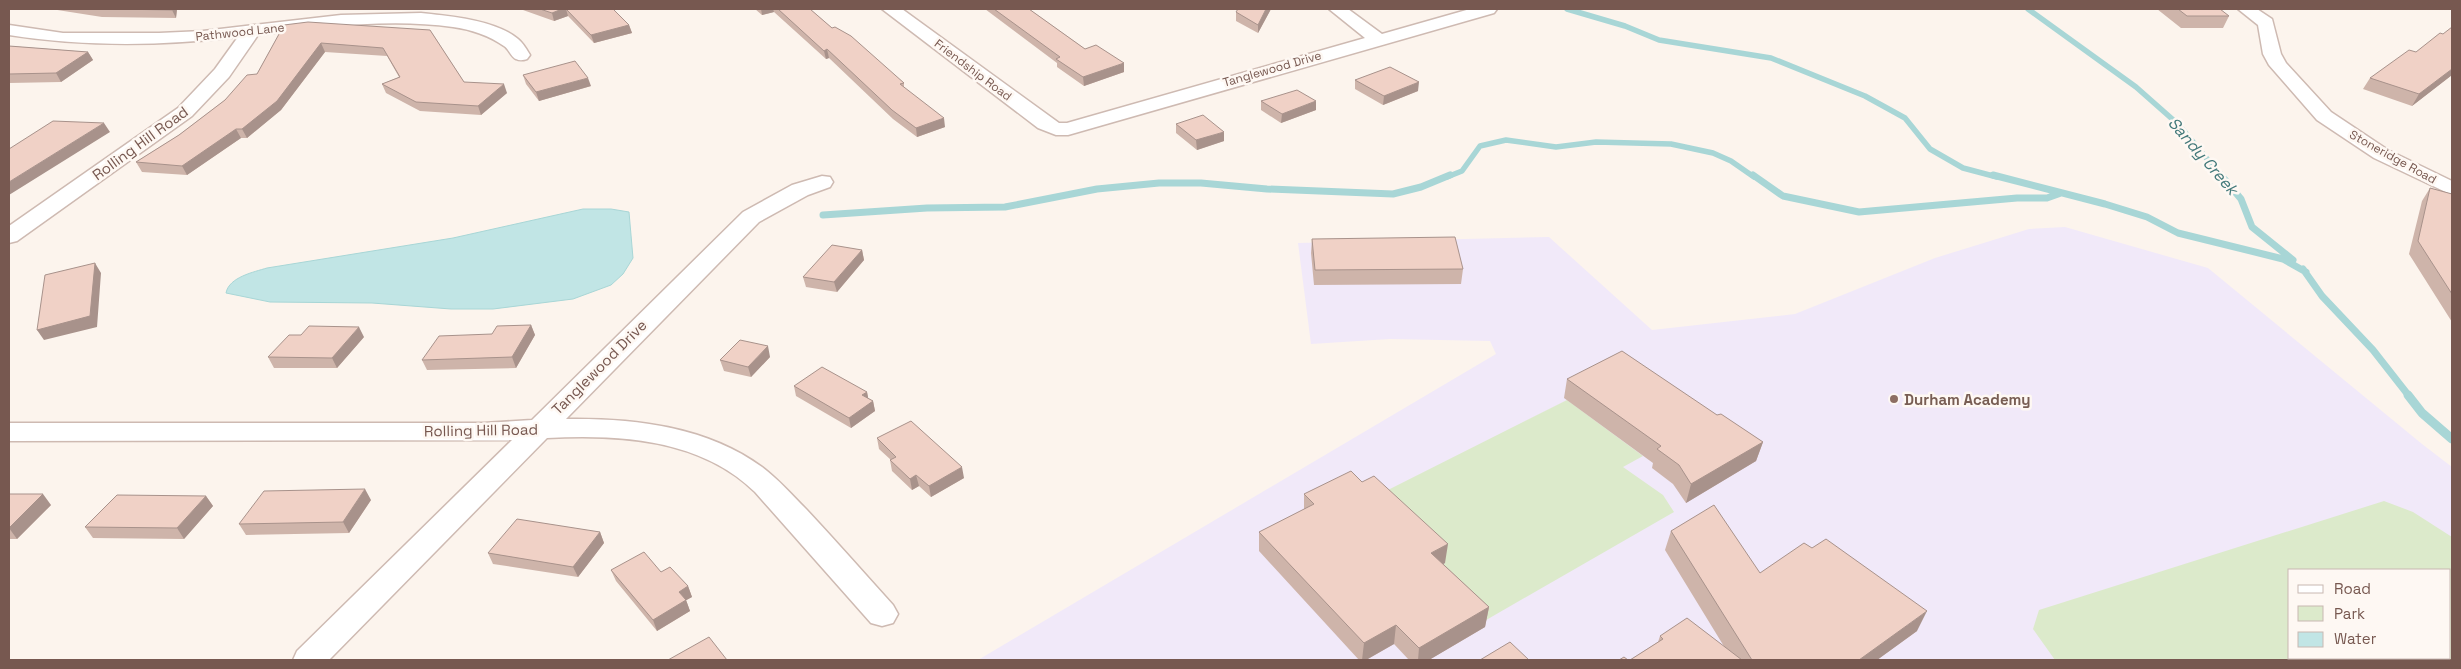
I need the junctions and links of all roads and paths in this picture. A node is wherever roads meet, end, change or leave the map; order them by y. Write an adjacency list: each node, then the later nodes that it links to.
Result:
1 (891, 9): 9 (street, Friendship Road)
2 (1337, 9): 7 (street)
3 (1488, 9): 7 (street, Tanglewood Drive)
4 (2246, 9): 11 (street, Stoneridge Road)
5 (9, 30): 6 (street, Pathwood Lane)
6 (252, 31): 8 (street, Pathwood Lane); 12 (street, Rolling Hill Road)
7 (1379, 40): 9 (street, Tanglewood Drive)
8 (521, 55)
9 (1056, 129)
10 (822, 182): 13 (street, Tanglewood Drive)
11 (2452, 188)
12 (9, 236)
13 (538, 429): 14 (street, Rolling Hill Road); 15 (street, Rolling Hill Road); 16 (street, Tanglewood Drive)
14 (9, 432)
15 (882, 614)
16 (309, 660)

